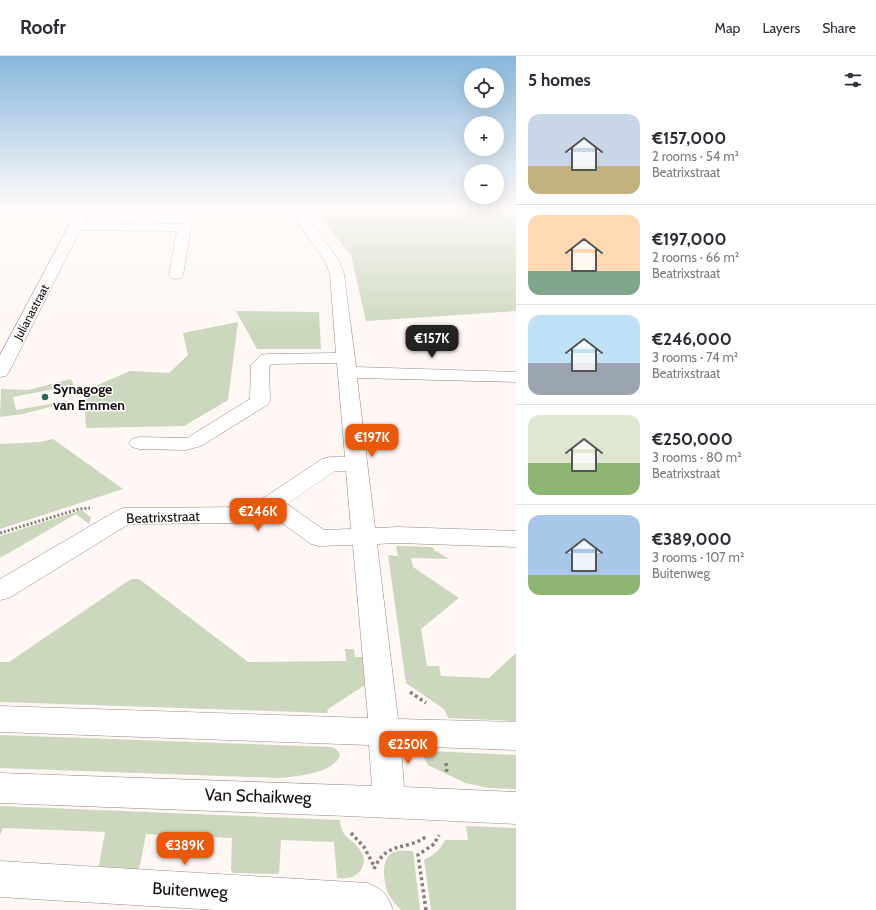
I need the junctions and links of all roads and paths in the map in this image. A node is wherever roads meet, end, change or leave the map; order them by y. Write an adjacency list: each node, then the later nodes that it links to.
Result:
1 (64, 249): 6 (street, Julianastraat)
2 (180, 249): 4 (street)
3 (323, 249): 5 (street)
4 (176, 274)
5 (346, 365): 7 (street); 8 (street); 9 (street)
6 (0, 372)
7 (516, 377)
8 (139, 443)
9 (356, 464): 10 (street, Beatrixstraat); 13 (street)
10 (272, 504): 11 (street, Beatrixstraat); 13 (street)
11 (112, 522): 12 (path); 15 (street, Beatrixstraat)
12 (0, 533)
13 (365, 537): 14 (street); 17 (street)
14 (516, 539)
15 (0, 591)
16 (0, 719): 17 (street)
17 (384, 731): 18 (street); 20 (street)
18 (516, 736)
19 (0, 788): 20 (street, Van Schaikweg)
20 (389, 802): 21 (street, Van Schaikweg)
21 (516, 808)
22 (0, 879): 23 (street, Buitenweg)
23 (375, 910)

